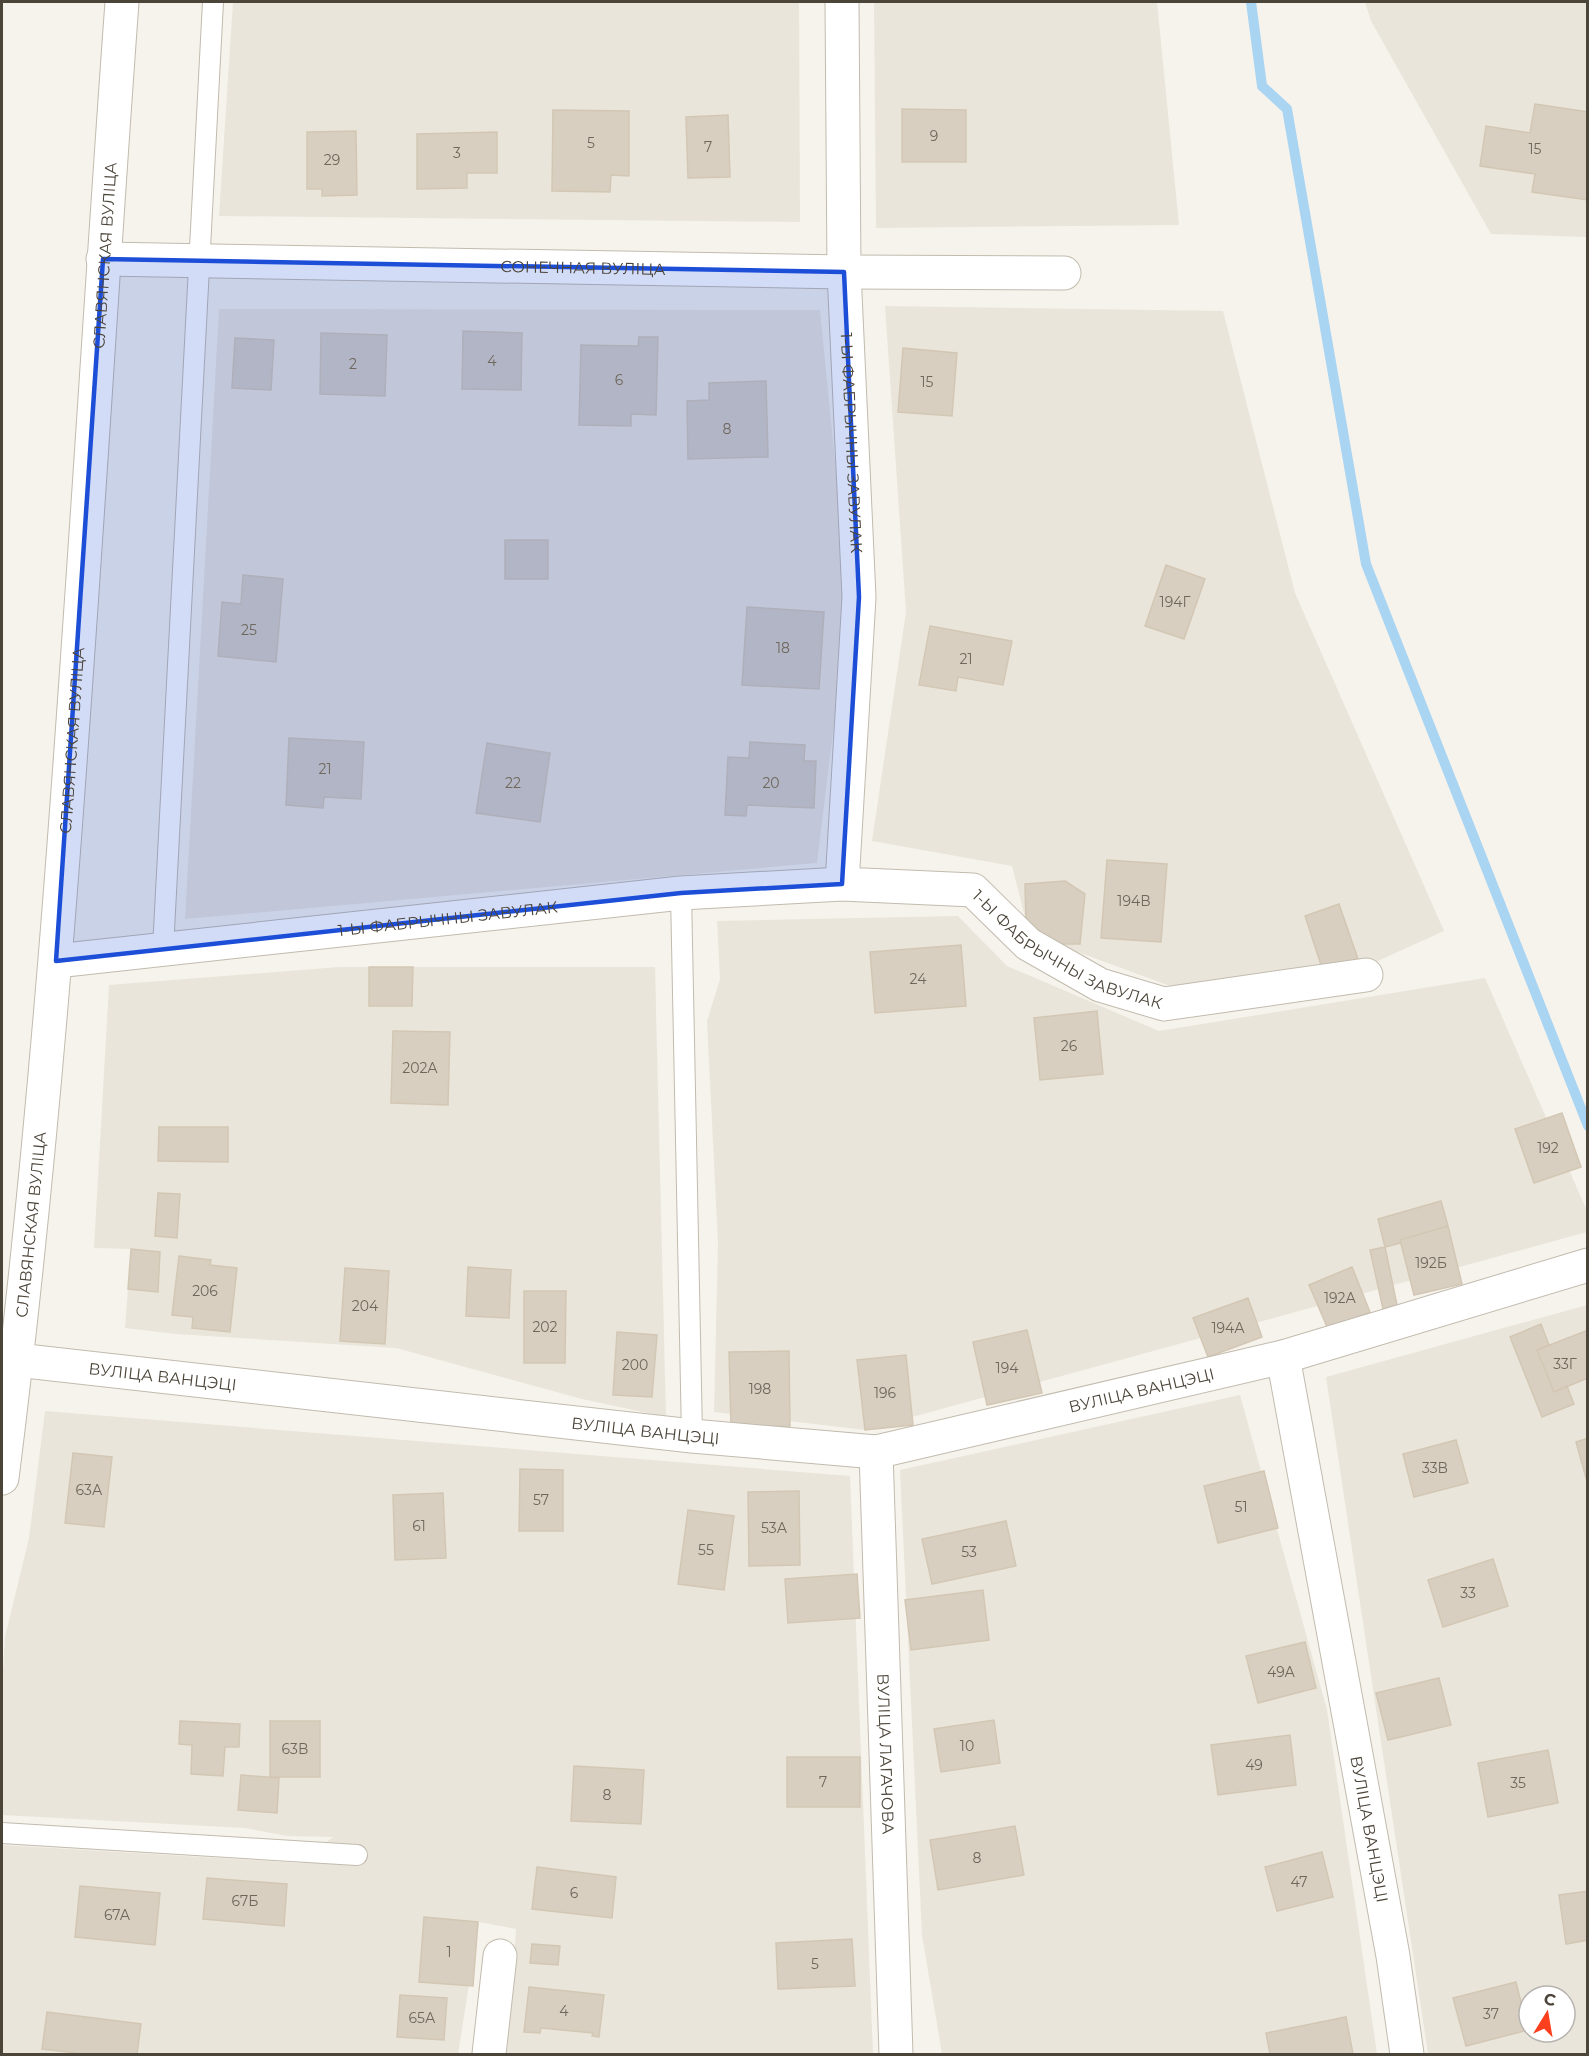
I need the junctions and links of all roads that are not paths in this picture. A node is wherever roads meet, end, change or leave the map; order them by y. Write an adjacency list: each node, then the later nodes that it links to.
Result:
1 (122, 2): 4 (street, СЛАВЯНСКАЯ ВУЛІЦА)
2 (213, 2): 5 (lane)
3 (842, 2): 6 (street, 1-Ы ФАБРЫЧНЫ ЗАВУЛАК)
4 (104, 259): 5 (street, СОНЕЧНАЯ ВУЛІЦА); 11 (street, СЛАВЯНСКАЯ ВУЛІЦА)
5 (198, 261): 6 (street, СОНЕЧНАЯ ВУЛІЦА); 10 (lane)
6 (844, 272): 7 (street, СОНЕЧНАЯ ВУЛІЦА); 8 (street, 1-Ы ФАБРЫЧНЫ ЗАВУЛАК)
7 (1064, 273)
8 (842, 884): 9 (street, 1-Ы ФАБРЫЧНЫ ЗАВУЛАК); 12 (street, 1-Ы ФАБРЫЧНЫ ЗАВУЛАК)
9 (681, 893): 10 (street, 1-Ы ФАБРЫЧНЫ ЗАВУЛАК); 16 (lane)
10 (163, 949): 11 (street, 1-Ы ФАБРЫЧНЫ ЗАВУЛАК)
11 (56, 961): 15 (street, СЛАВЯНСКАЯ ВУЛІЦА)
12 (1366, 975)
13 (1587, 1265): 14 (street, ВУЛІЦА ВАНЦЭЦІ)
14 (1282, 1357): 17 (street, ВУЛІЦА ВАНЦЭЦІ); 24 (street, ВУЛІЦА ВАНЦЭЦІ)
15 (9, 1358): 16 (street, ВУЛІЦА ВАНЦЭЦІ); 18 (street, СЛАВЯНСКАЯ ВУЛІЦА)
16 (692, 1436): 17 (street, ВУЛІЦА ВАНЦЭЦІ)
17 (876, 1452): 23 (street, ВУЛІЦА ЛАГАЧОВА)
18 (2, 1478)
19 (2, 1833): 20 (lane)
20 (357, 1855)
21 (500, 1956): 22 (street)
22 (489, 2055)
23 (896, 2055)
24 (1407, 2055)

